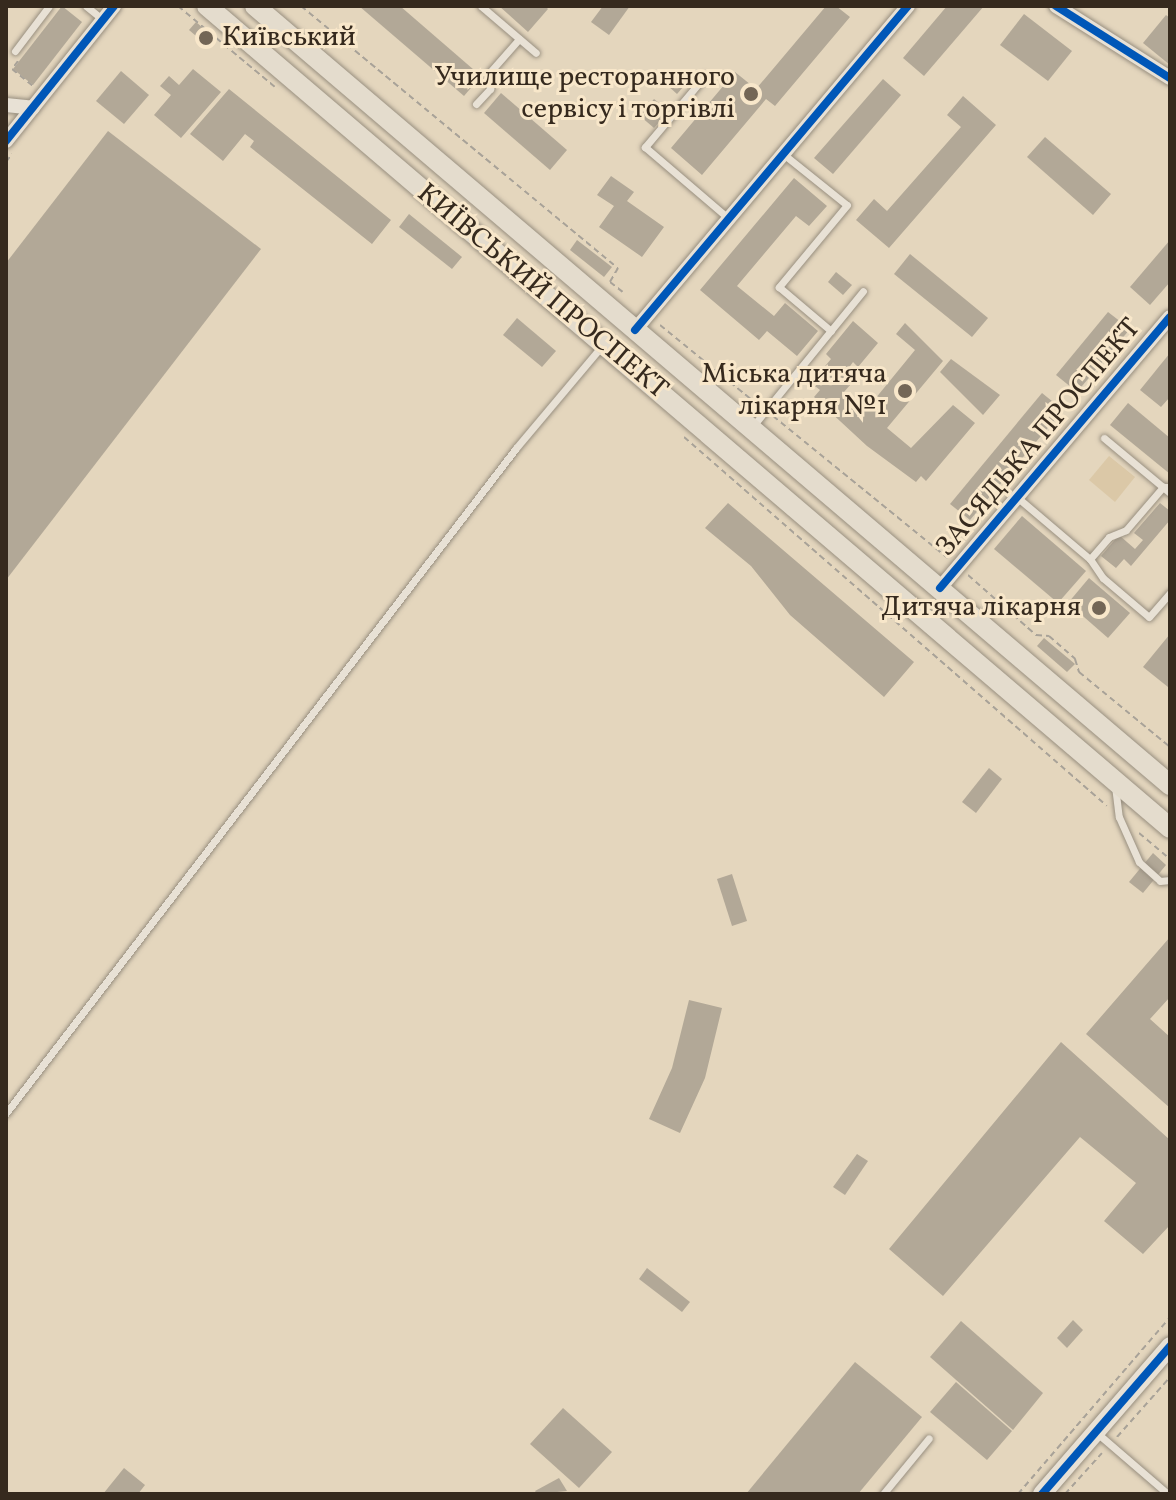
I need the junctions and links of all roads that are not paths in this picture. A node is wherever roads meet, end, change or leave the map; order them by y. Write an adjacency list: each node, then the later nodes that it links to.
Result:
1 (49, 6): 11 (lane)
2 (86, 6): 9 (lane)
3 (114, 6): 9 (street)
4 (207, 6): 24 (main road, КИЇВСЬКИЙ ПРОСПЕКТ)
5 (255, 6): 22 (main road, КИЇВСЬКИЙ ПРОСПЕКТ)
6 (481, 6): 10 (lane)
7 (908, 6): 19 (street)
8 (1056, 6): 14 (street)
9 (103, 20): 17 (street)
10 (519, 39): 12 (lane); 15 (lane)
11 (15, 51)
12 (536, 53)
13 (704, 77): 20 (lane)
14 (1170, 78)
15 (476, 104)
16 (6, 105): 17 (street)
17 (33, 108): 18 (street)
18 (6, 141)
19 (782, 153): 20 (street); 26 (lane)
20 (728, 218): 25 (street)
21 (863, 291): 26 (lane)
22 (605, 304): 24 (main road); 25 (main road, КИЇВСЬКИЙ ПРОСПЕКТ)
23 (1170, 317): 33 (street, ЗАСЯДЬКА ПРОСПЕКТ)
24 (585, 328): 27 (main road, КИЇВСЬКИЙ ПРОСПЕКТ)
25 (635, 330): 28 (main road, КИЇВСЬКИЙ ПРОСПЕКТ)
26 (831, 331): 30 (lane)
27 (603, 344): 29 (main road, КИЇВСЬКИЙ ПРОСПЕКТ); 41 (lane)
28 (669, 359): 29 (main road); 30 (main road, КИЇВСЬКИЙ ПРОСПЕКТ)
29 (648, 382): 37 (main road, КИЇВСЬКИЙ ПРОСПЕКТ)
30 (750, 429): 35 (main road, КИЇВСЬКИЙ ПРОСПЕКТ)
31 (1104, 438): 32 (lane)
32 (1168, 489): 34 (lane)
33 (1018, 498): 34 (lane); 35 (street, ЗАСЯДЬКА ПРОСПЕКТ)
34 (1090, 559): 36 (lane)
35 (940, 588): 38 (main road, КИЇВСЬКИЙ ПРОСПЕКТ)
36 (1170, 593)
37 (1114, 780): 39 (main road, КИЇВСЬКИЙ ПРОСПЕКТ); 40 (lane)
38 (1170, 785)
39 (1170, 828)
40 (1170, 880)
41 (6, 1113)
42 (1170, 1346): 44 (street)
43 (929, 1438): 45 (lane)
44 (1103, 1438): 46 (street); 47 (lane)
45 (883, 1494)
46 (1042, 1494)
47 (1169, 1494)

